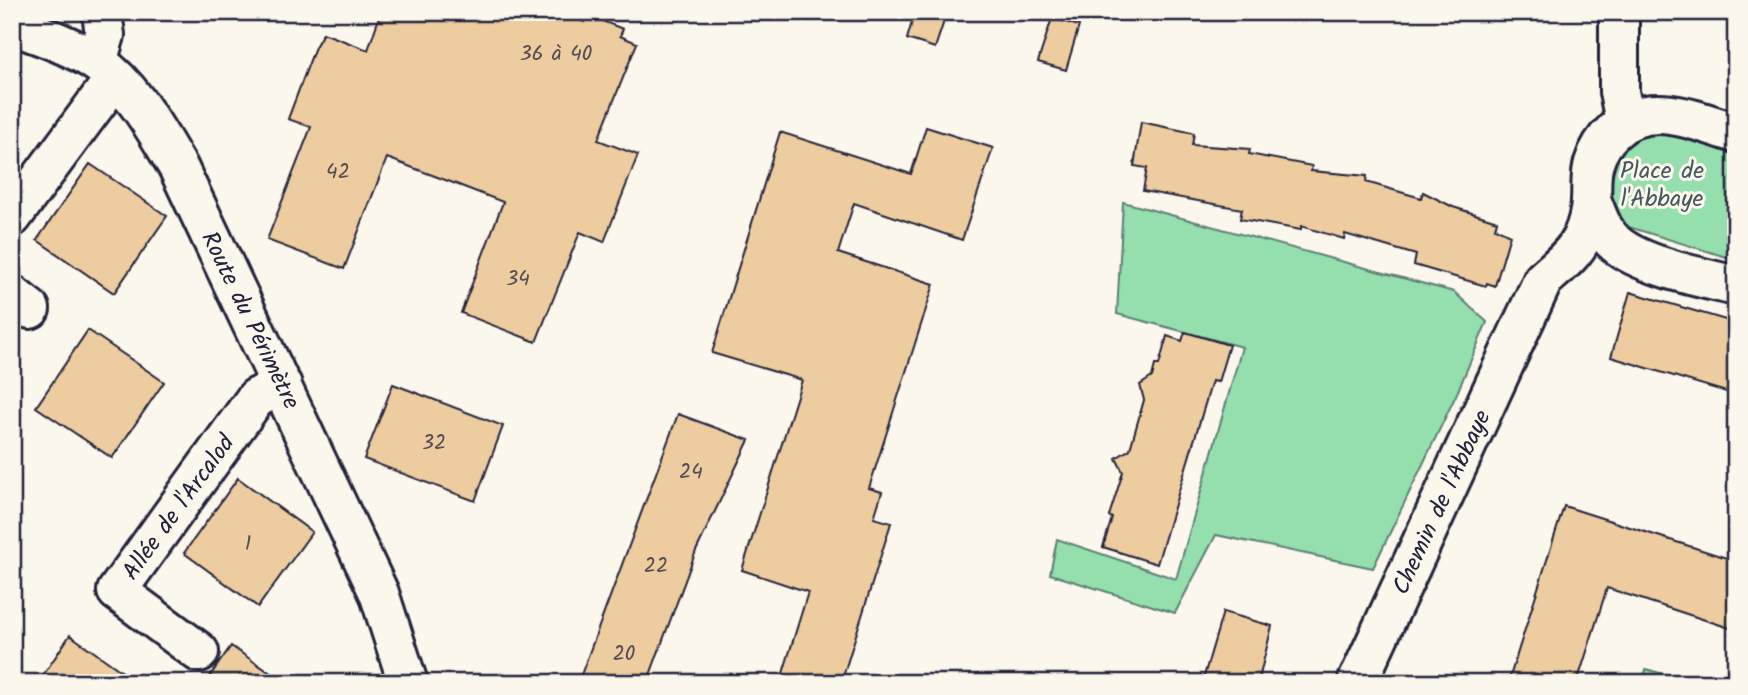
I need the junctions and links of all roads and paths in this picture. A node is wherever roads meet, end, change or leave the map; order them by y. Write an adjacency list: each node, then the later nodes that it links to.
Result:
1 (102, 12): 4 (street)
2 (1619, 12): 5 (street)
3 (12, 25): 4 (street, Route du Périmètre)
4 (106, 70): 8 (street); 12 (street, Route du Périmètre)
5 (1625, 121): 6 (street); 7 (street, Chemin de l'Abbaye)
6 (1736, 133)
7 (1591, 202): 9 (street, Chemin de l'Abbaye); 11 (street, Chemin de l'Abbaye)
8 (12, 217)
9 (1638, 257): 10 (street, Chemin de l'Abbaye); 11 (street, Chemin de l'Abbaye)
10 (1736, 286)
11 (1525, 321): 15 (street, Chemin de l'Abbaye)
12 (282, 385): 13 (street, Allée de l'Arcalod); 14 (street, Route du Périmètre)
13 (199, 652)
14 (408, 683)
15 (1357, 683)

